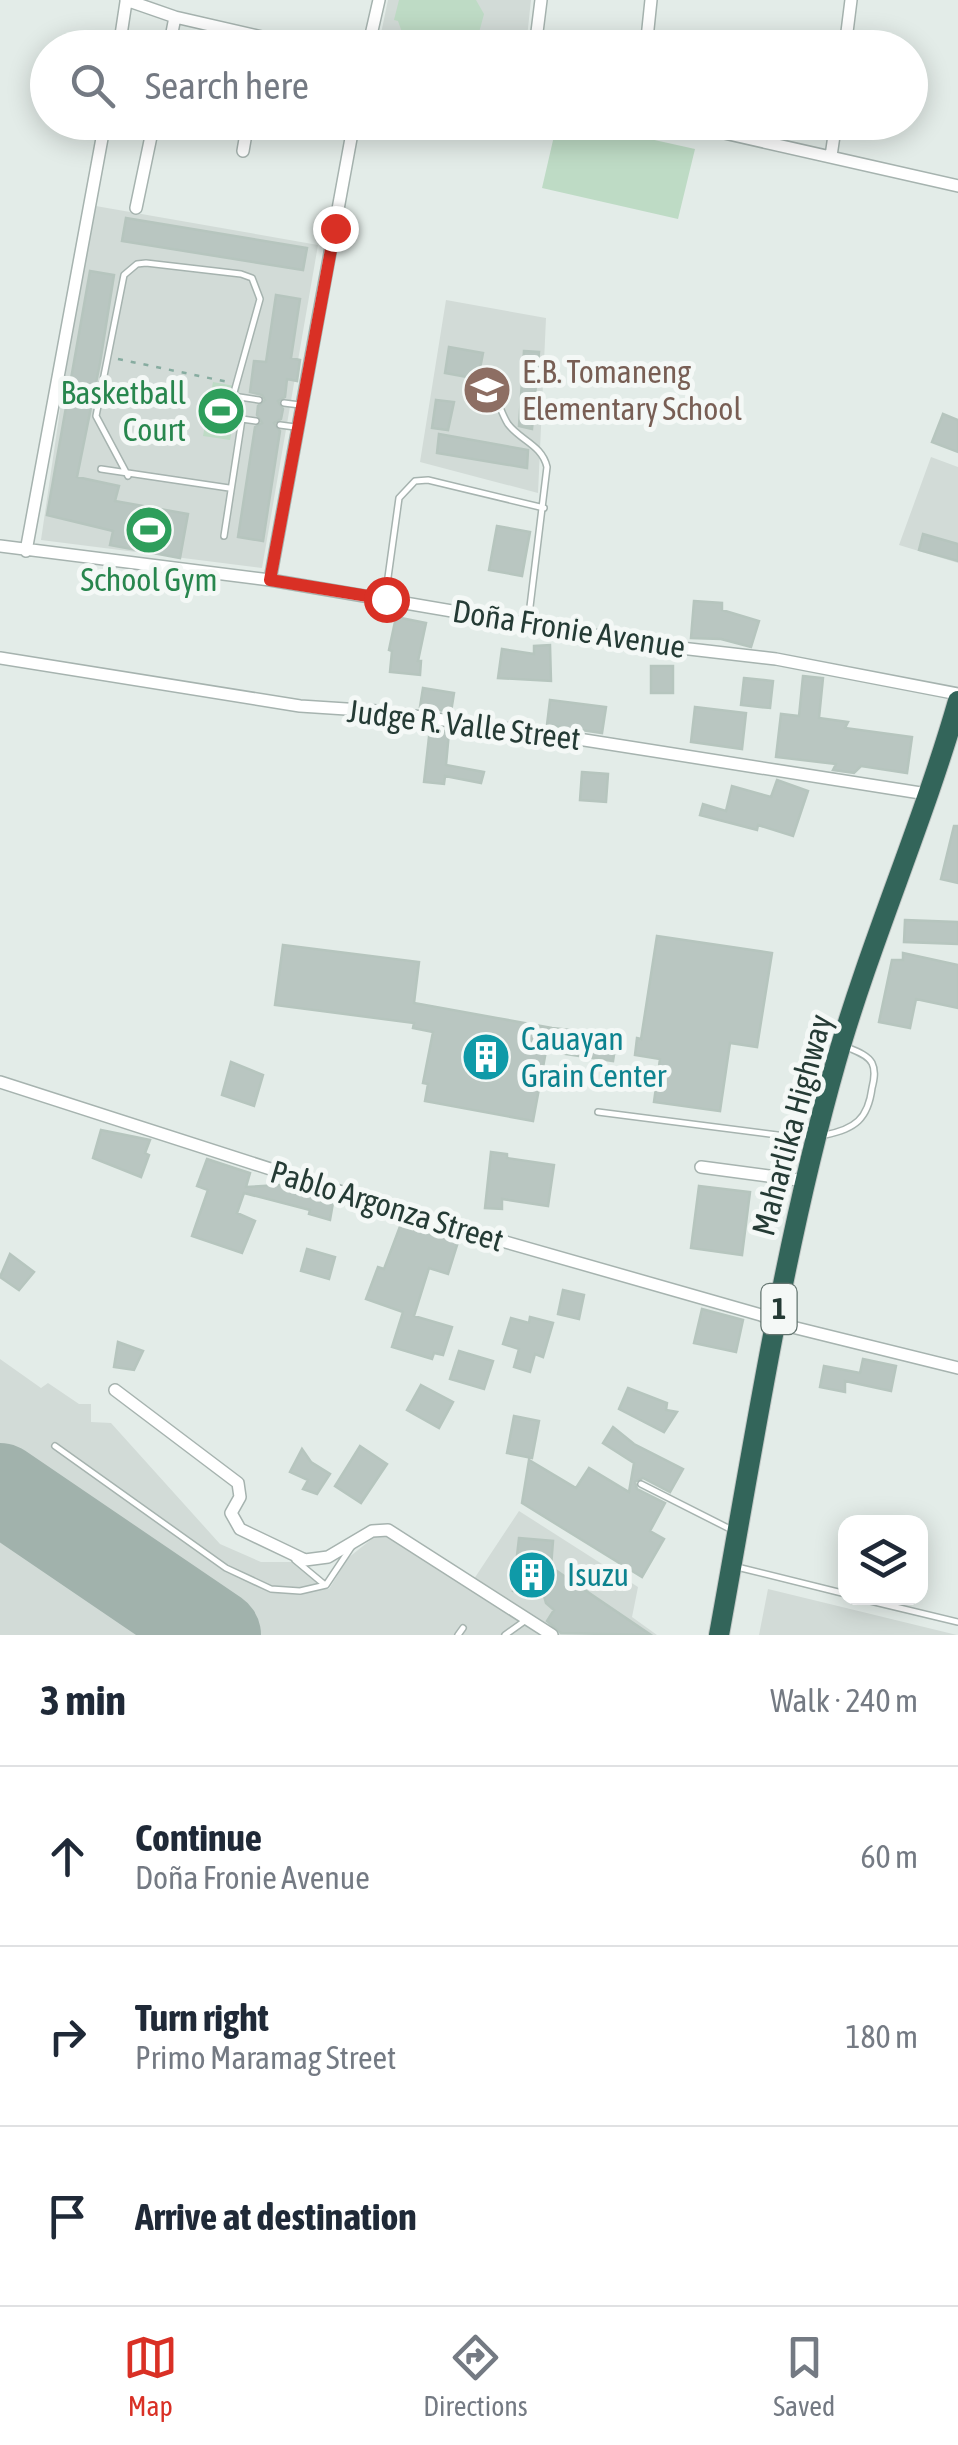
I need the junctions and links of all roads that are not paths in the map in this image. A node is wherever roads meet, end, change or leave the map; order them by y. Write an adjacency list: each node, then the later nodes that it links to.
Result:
1 (379, 0): 10 (street)
2 (541, 0): 11 (street)
3 (651, 0): 12 (street)
4 (851, 0): 13 (street)
5 (126, 1): 6 (street); 7 (street)
6 (175, 17): 8 (street); 9 (street)
7 (122, 30)
8 (172, 30)
9 (220, 30)
10 (372, 30)
11 (538, 30)
12 (648, 30)
13 (847, 30)
14 (102, 140): 39 (street)
15 (150, 140): 23 (street)
16 (246, 140): 20 (street)
17 (351, 140): 28 (street)
18 (759, 140): 21 (street)
19 (834, 140): 21 (street)
20 (244, 151)
21 (832, 156): 22 (street)
22 (958, 186)
23 (136, 208)
24 (494, 393): 36 (lane)
25 (233, 396): 26 (lane); 29 (lane); 34 (lane)
26 (259, 400)
27 (284, 403): 28 (lane)
28 (300, 406): 32 (street)
29 (242, 419): 30 (lane); 35 (lane)
30 (256, 421)
31 (280, 425): 32 (lane)
32 (295, 428): 40 (street)
33 (100, 469): 34 (lane)
34 (128, 476): 35 (lane)
35 (229, 488): 37 (lane)
36 (544, 508): 41 (lane); 42 (lane)
37 (224, 536)
38 (0, 546): 39 (street, Doña Fronie Avenue)
39 (26, 551): 40 (street, Doña Fronie Avenue)
40 (270, 580): 41 (street, Doña Fronie Avenue)
41 (386, 599): 42 (street, Doña Fronie Avenue)
42 (528, 623): 44 (street, Doña Fronie Avenue)
43 (0, 658): 45 (street, Judge R. Valle Street)
44 (958, 698): 45 (highway, Maharlika Highway / 1)
45 (927, 794): 46 (highway, Maharlika Highway / 1)
46 (842, 1045): 49 (highway, Maharlika Highway / 1); 49 (lane)
47 (0, 1082): 52 (street, Pablo Argonza Street)
48 (598, 1112): 49 (lane)
49 (816, 1136): 51 (highway, Maharlika Highway / 1)
50 (701, 1168): 51 (street)
51 (806, 1181): 52 (highway, Maharlika Highway / 1)
52 (776, 1323): 53 (street, Pablo Argonza Street); 57 (highway, Maharlika Highway / 1)
53 (958, 1368)
54 (116, 1390): 59 (street)
55 (55, 1446): 61 (lane)
56 (641, 1484): 57 (lane)
57 (738, 1533): 60 (highway, Maharlika Highway / 1)
58 (354, 1544): 59 (street); 61 (lane); 64 (street)
59 (289, 1555): 61 (lane)
60 (732, 1566): 62 (lane); 70 (highway, Maharlika Highway / 1)
61 (326, 1585)
62 (838, 1592)
63 (887, 1605): 65 (lane)
64 (528, 1618): 68 (lane); 69 (street)
65 (958, 1622)
66 (463, 1628): 67 (lane)
67 (458, 1635)
68 (506, 1635)
69 (552, 1635)
70 (720, 1635)

